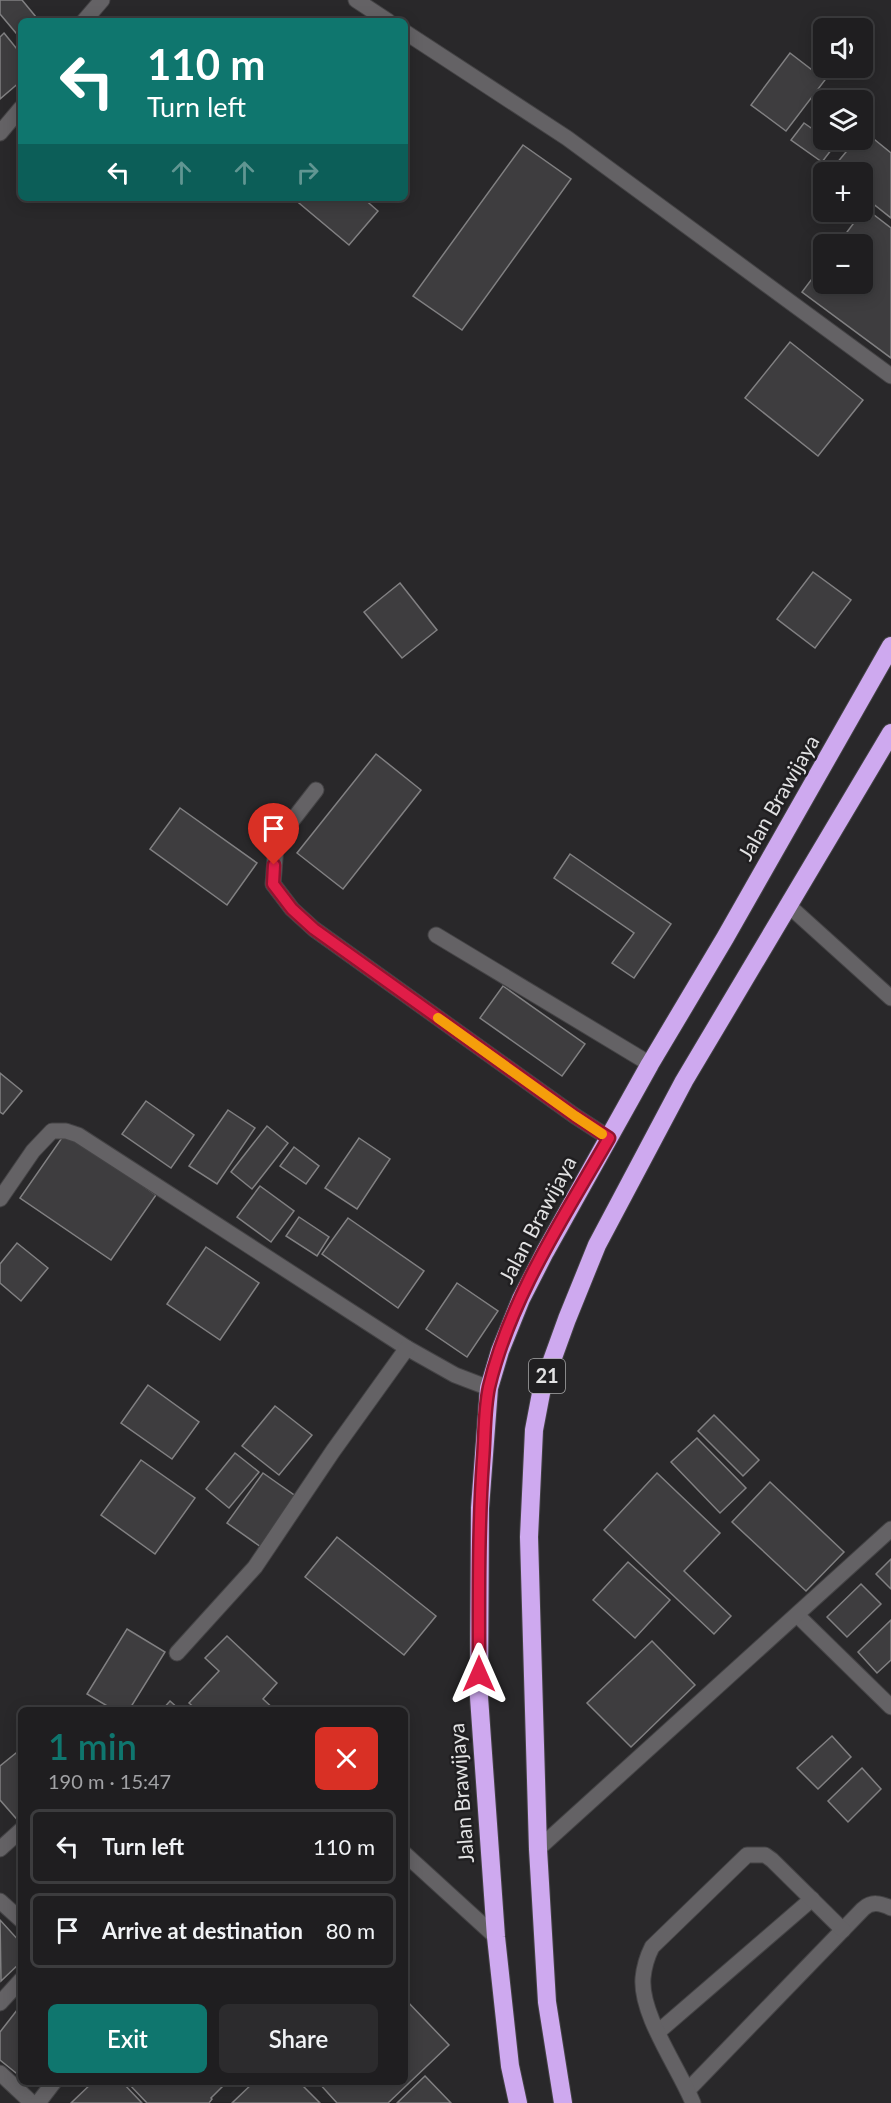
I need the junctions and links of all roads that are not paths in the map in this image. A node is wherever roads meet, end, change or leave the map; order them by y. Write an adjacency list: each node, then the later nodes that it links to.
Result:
1 (102, 0): 3 (street)
2 (356, 0): 4 (street)
3 (87, 18)
4 (383, 18)
5 (408, 34): 8 (street)
6 (18, 112): 7 (street)
7 (0, 133)
8 (891, 376)
9 (891, 646): 15 (highway, Jalan Brawijaya / 21)
10 (891, 733): 12 (highway, 21)
11 (316, 790): 16 (street)
12 (788, 905): 14 (street); 26 (highway, 21)
13 (436, 935): 15 (street)
14 (891, 998)
15 (650, 1064): 16 (highway, Jalan Brawijaya / 21)
16 (609, 1138): 19 (highway, Jalan Brawijaya / 21)
17 (0, 1198): 18 (street)
18 (407, 1348): 19 (street); 22 (street)
19 (489, 1388): 33 (highway, Jalan Brawijaya / 21)
20 (891, 1529): 21 (street)
21 (797, 1615): 23 (street); 26 (street)
22 (177, 1653)
23 (891, 1707)
24 (18, 1833): 25 (street)
25 (0, 1849)
26 (538, 1849): 43 (highway, 21)
27 (408, 1857): 33 (street)
28 (812, 1899): 32 (street); 36 (street); 36 (street)
29 (0, 1900): 31 (street)
30 (891, 1908): 32 (street)
31 (18, 1917)
32 (843, 1930): 39 (street)
33 (496, 1937): 42 (highway, Jalan Brawijaya / 21)
34 (18, 1983): 35 (street)
35 (0, 2003)
36 (658, 2032): 39 (street)
37 (0, 2073): 40 (street)
38 (52, 2085): 41 (street)
39 (691, 2096)
40 (32, 2103)
41 (38, 2103)
42 (518, 2103)
43 (563, 2103)

